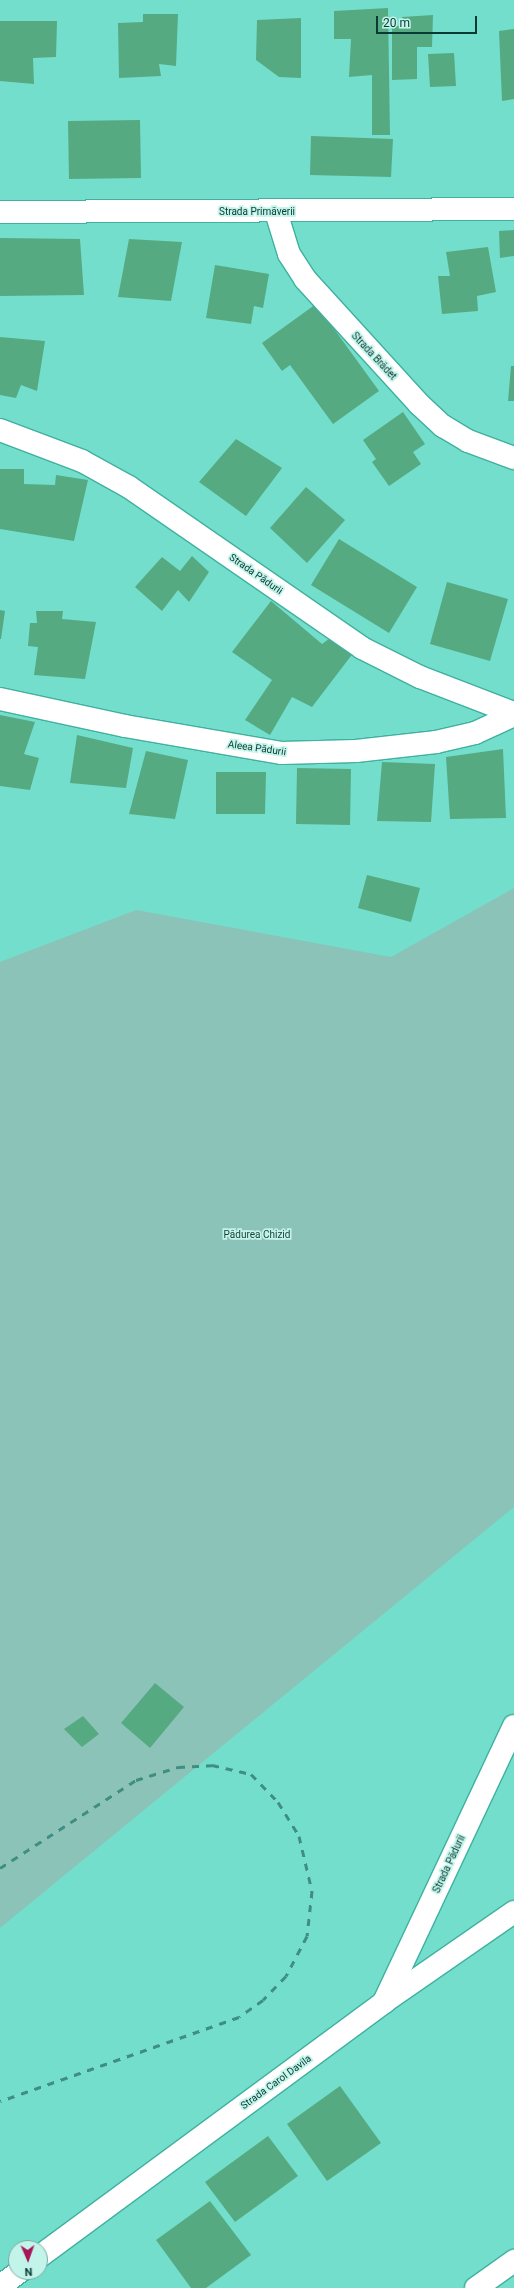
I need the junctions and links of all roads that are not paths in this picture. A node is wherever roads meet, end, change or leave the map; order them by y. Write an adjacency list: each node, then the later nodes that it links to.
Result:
1 (514, 209): 3 (street, Strada Primăverii)
2 (0, 212): 3 (street, Strada Primăverii)
3 (276, 212): 5 (street, Strada Brădet)
4 (0, 430): 7 (street, Strada Pădurii)
5 (514, 458)
6 (0, 699): 7 (street, Aleea Pădurii)
7 (514, 714)
8 (514, 1726): 10 (street, Strada Pădurii)
9 (514, 1912): 10 (street, Strada Carol Davila)
10 (384, 2002): 11 (street, Strada Carol Davila)
11 (48, 2250)
12 (514, 2261): 15 (street)
13 (8, 2280): 14 (street)
14 (0, 2286)
15 (476, 2288)

